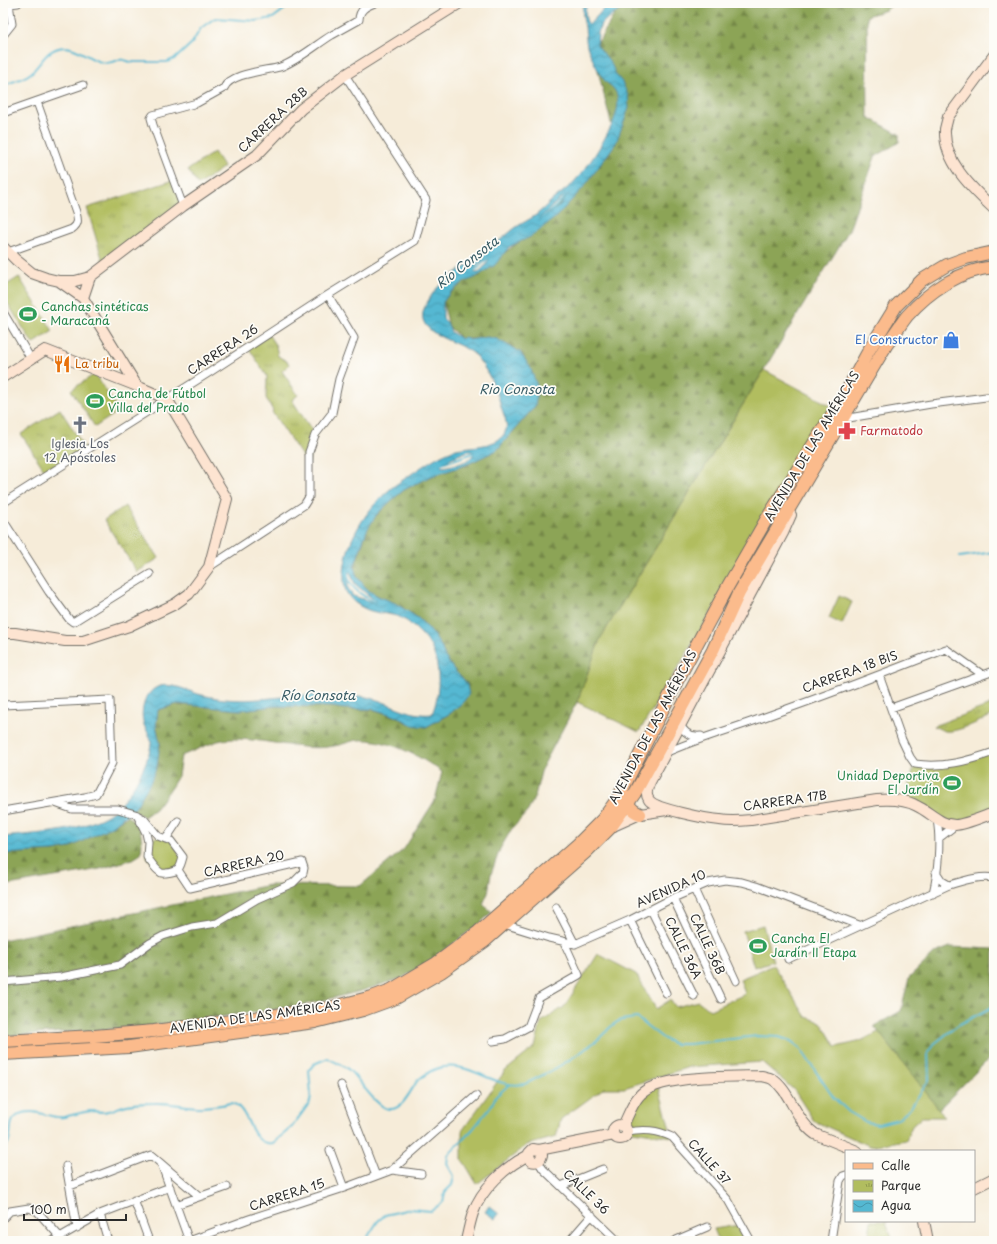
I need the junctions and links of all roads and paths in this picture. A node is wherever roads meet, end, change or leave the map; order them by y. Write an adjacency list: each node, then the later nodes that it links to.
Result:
1 (18, 3): 4 (street)
2 (375, 3): 11 (street)
3 (460, 3): 7 (street, CARRERA 28B)
4 (6, 4): 5 (street)
5 (4, 34)
6 (994, 55): 12 (street)
7 (345, 75): 11 (street, CARRERA 28B); 18 (street, CARRERA 26)
8 (83, 85): 9 (street)
9 (37, 102): 10 (street); 13 (street)
10 (3, 113)
11 (183, 206): 16 (street, CARRERA 28B)
12 (994, 209)
13 (5, 249): 17 (street)
14 (994, 252): 24 (main road, AVENIDA DE LAS AMÉRICAS)
15 (994, 267): 27 (main road, AVENIDA DE LAS AMÉRICAS)
16 (90, 276): 17 (street, CARRERA 28B); 19 (street)
17 (59, 281): 19 (street)
18 (328, 295): 26 (street, CARRERA 26); 31 (street)
19 (83, 298): 23 (street)
20 (3, 312): 21 (street)
21 (31, 359): 22 (street); 23 (street)
22 (3, 377)
23 (137, 386): 26 (street)
24 (845, 394): 27 (main road); 33 (main road, AVENIDA DE LAS AMÉRICAS)
25 (994, 396): 27 (street)
26 (166, 399): 29 (street, CARRERA 26); 31 (street)
27 (843, 418): 28 (main road, AVENIDA DE LAS AMÉRICAS)
28 (801, 490): 40 (main road, AVENIDA DE LAS AMÉRICAS); 41 (street, CARRERA 18 BIS)
29 (3, 503)
30 (3, 520): 32 (street)
31 (210, 567): 34 (street)
32 (150, 574)
33 (703, 632): 40 (main road); 45 (main road, AVENIDA DE LAS AMÉRICAS)
34 (3, 633)
35 (994, 671): 37 (street)
36 (879, 675): 37 (street, CARRERA 18 BIS); 39 (street); 42 (street, CARRERA 18 BIS)
37 (983, 675): 39 (street)
38 (3, 705): 47 (street)
39 (891, 708): 43 (street)
40 (679, 712): 41 (street); 46 (main road, AVENIDA DE LAS AMÉRICAS)
41 (680, 725): 42 (street, CARRERA 18 BIS); 44 (street, CARRERA 18 BIS)
42 (707, 736): 44 (street, CARRERA 18 BIS)
43 (994, 752)
44 (665, 753): 46 (street, CARRERA 18 BIS); 49 (street, CARRERA 17B)
45 (640, 754): 48 (main road); 71 (main road, AVENIDA DE LAS AMÉRICAS)
46 (653, 761): 48 (main road, AVENIDA DE LAS AMÉRICAS)
47 (55, 802): 50 (street); 53 (street)
48 (628, 804): 52 (main road); 57 (main road, AVENIDA DE LAS AMÉRICAS)
49 (669, 809): 52 (street, CARRERA 17B); 54 (street, CARRERA 17B)
50 (3, 811)
51 (994, 813): 56 (street)
52 (640, 814): 57 (street, CARRERA 17B)
53 (137, 815): 58 (street); 61 (street)
54 (937, 820): 56 (street, CARRERA 17B); 59 (street)
55 (178, 821): 60 (street)
56 (956, 825): 59 (street)
57 (611, 827): 71 (main road, AVENIDA DE LAS AMÉRICAS)
58 (158, 836): 60 (street); 61 (street)
59 (939, 838): 63 (street)
60 (166, 839): 62 (street)
61 (148, 842): 62 (street)
62 (178, 870): 78 (street, CARRERA 20)
63 (936, 872): 65 (street); 67 (street)
64 (994, 878): 65 (street)
65 (949, 886): 67 (street)
66 (694, 889): 68 (street, AVENIDA 10); 73 (street, AVENIDA 10); 77 (street)
67 (932, 893): 73 (street)
68 (674, 898): 70 (street, AVENIDA 10); 81 (street, CALLE 36B)
69 (556, 907): 75 (street)
70 (651, 910): 72 (street, AVENIDA 10); 80 (street, CALLE 36A)
71 (500, 920): 74 (street); 82 (main road, AVENIDA DE LAS AMÉRICAS); 84 (main road, AVENIDA DE LAS AMÉRICAS)
72 (630, 920): 75 (street, AVENIDA 10); 79 (street)
73 (859, 925): 76 (street)
74 (564, 942): 75 (street); 83 (street)
75 (575, 944)
76 (788, 958)
77 (736, 981)
78 (3, 982)
79 (666, 993)
80 (694, 996)
81 (721, 999)
82 (3, 1041)
83 (493, 1041)
84 (3, 1054)
85 (341, 1085): 99 (street)
86 (476, 1096): 96 (street, CARRERA 15)
87 (625, 1129): 89 (street); 90 (street); 126 (street, CALLE 37)
88 (330, 1150): 105 (street)
89 (539, 1150): 91 (street); 92 (street)
90 (854, 1150)
91 (528, 1155): 92 (street); 123 (street)
92 (538, 1161): 102 (street, CALLE 36)
93 (161, 1164): 101 (street); 103 (street); 107 (street)
94 (66, 1166): 101 (street)
95 (603, 1169): 102 (street)
96 (392, 1170): 97 (street, CARRERA 15); 99 (street, CARRERA 15)
97 (422, 1174)
98 (845, 1175): 127 (street)
99 (376, 1176): 105 (street, CARRERA 15)
100 (994, 1178): 106 (street)
101 (70, 1186): 115 (street)
102 (561, 1186): 111 (street, CALLE 36)
103 (170, 1187): 108 (street); 109 (street)
104 (227, 1187): 107 (street)
105 (344, 1188): 117 (street, CARRERA 15)
106 (975, 1188)
107 (199, 1196): 109 (street)
108 (134, 1200): 110 (street); 121 (street)
109 (176, 1205): 122 (street)
110 (100, 1214): 115 (street); 120 (street)
111 (592, 1215): 118 (street); 124 (street, CALLE 36)
112 (3, 1218): 116 (street)
113 (924, 1222): 128 (street)
114 (707, 1227): 125 (street)
115 (77, 1228): 116 (street)
116 (60, 1237): 119 (street)
117 (208, 1238): 122 (street, CARRERA 15)
118 (572, 1238)
119 (53, 1241)
120 (108, 1241)
121 (149, 1241)
122 (189, 1241)
123 (466, 1241)
124 (618, 1241)
125 (674, 1241)
126 (751, 1241)
127 (831, 1241)
128 (928, 1241)

